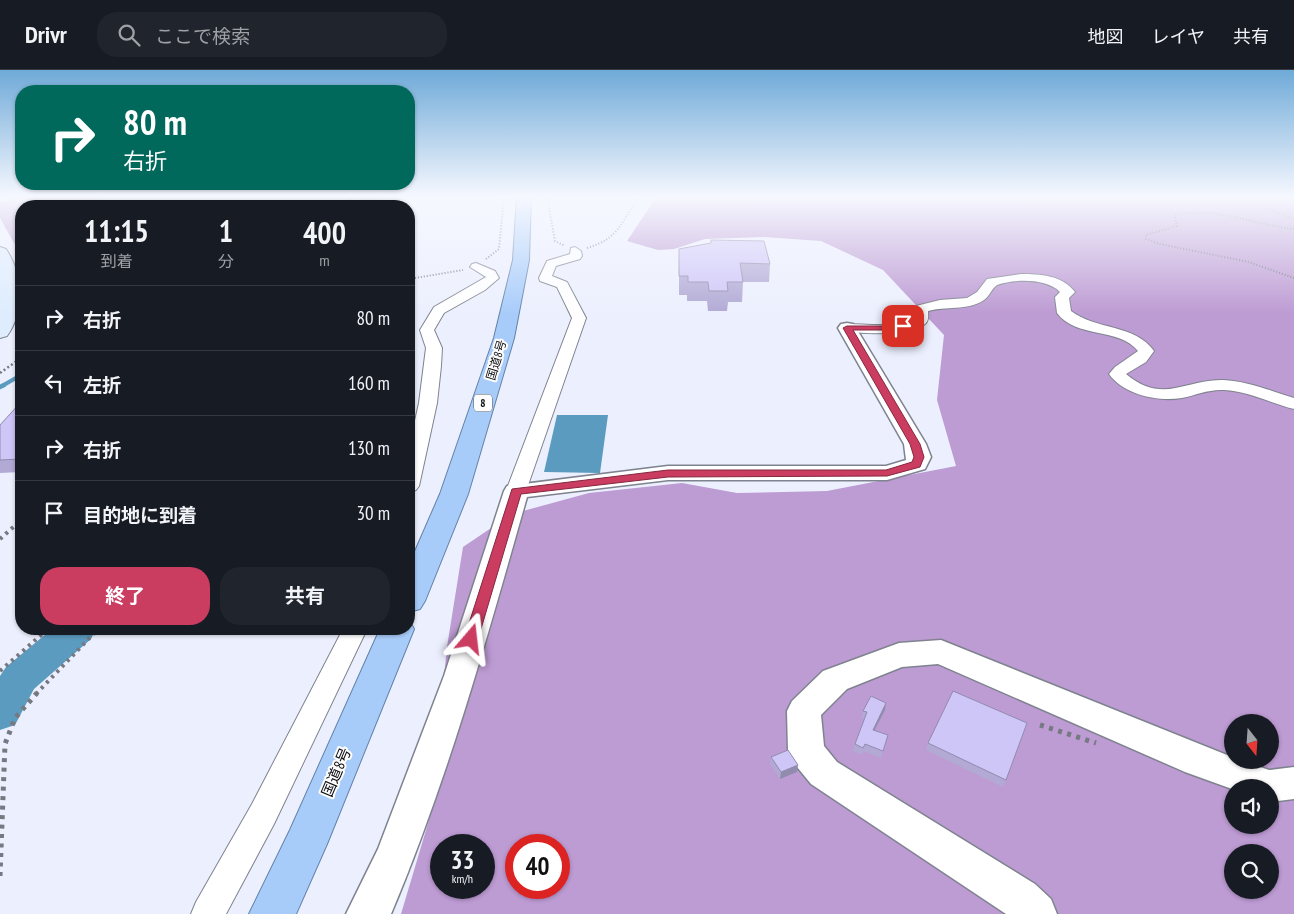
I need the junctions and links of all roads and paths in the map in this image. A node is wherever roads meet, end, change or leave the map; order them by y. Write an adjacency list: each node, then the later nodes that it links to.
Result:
1 (500, 235): 8 (path)
2 (522, 235): 19 (highway, 国道8号 / 8)
3 (554, 235): 6 (path)
4 (615, 235): 6 (path)
5 (1146, 235): 9 (path)
6 (575, 251): 16 (street)
7 (0, 252): 11 (main road)
8 (476, 267): 15 (street)
9 (1294, 278)
10 (847, 328): 14 (street); 16 (street)
11 (0, 332)
12 (15, 362): 13 (path)
13 (0, 373)
14 (1294, 404)
15 (415, 460)
16 (516, 491): 29 (street)
17 (15, 525): 18 (path)
18 (0, 539)
19 (415, 588)
20 (41, 635): 24 (path)
21 (92, 635): 26 (path)
22 (352, 635): 27 (street)
23 (394, 635): 28 (highway, 国道8号)
24 (0, 671)
25 (1294, 783): 30 (street)
26 (0, 876)
27 (208, 914)
28 (272, 914)
29 (367, 914)
30 (1036, 914)

